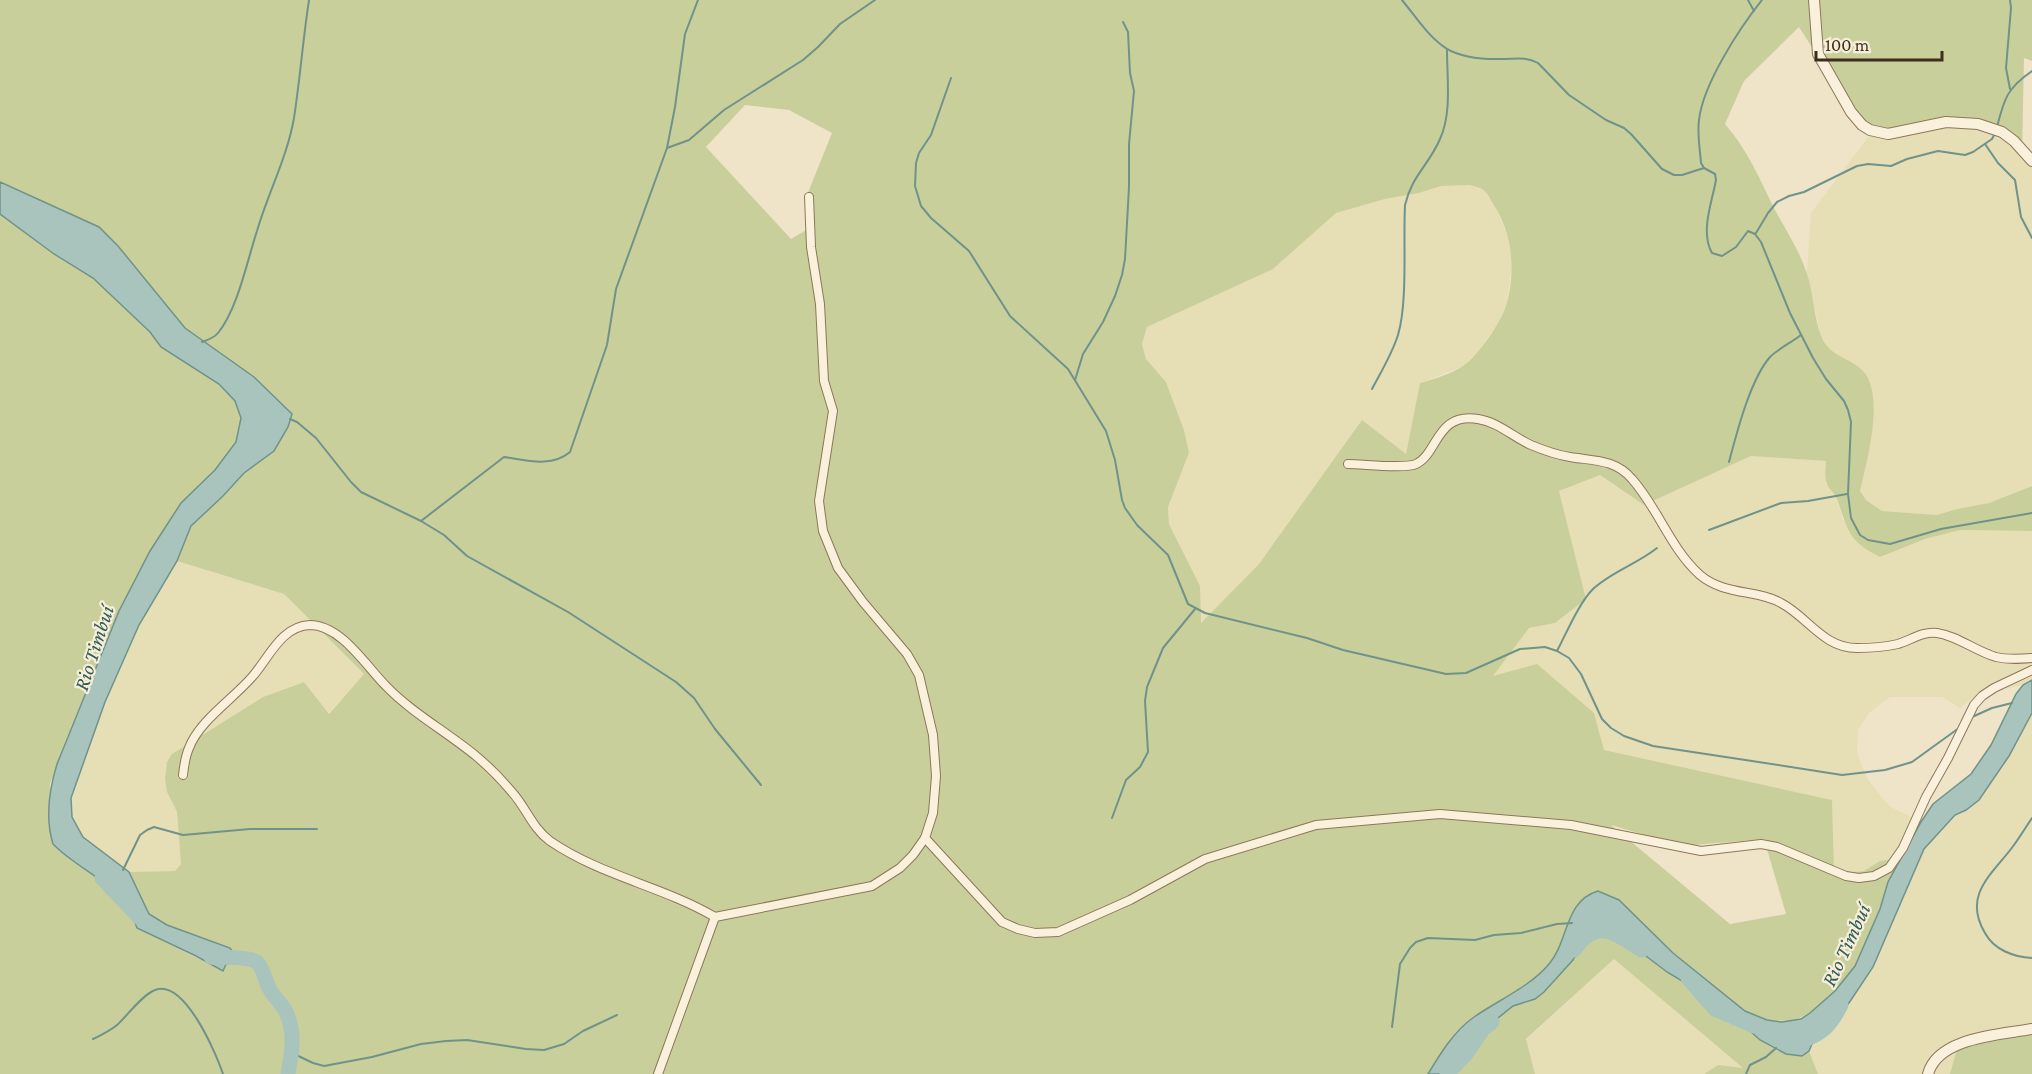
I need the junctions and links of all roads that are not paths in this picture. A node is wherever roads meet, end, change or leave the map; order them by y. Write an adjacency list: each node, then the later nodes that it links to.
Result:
1 (1814, 0): 2 (street)
2 (2032, 161)
3 (809, 197): 8 (street)
4 (1348, 464): 5 (street)
5 (2032, 658)
6 (2032, 670): 8 (street)
7 (183, 775): 9 (street)
8 (925, 838): 9 (street)
9 (715, 917): 11 (street)
10 (2032, 1029): 12 (street)
11 (658, 1074)
12 (1928, 1074)

